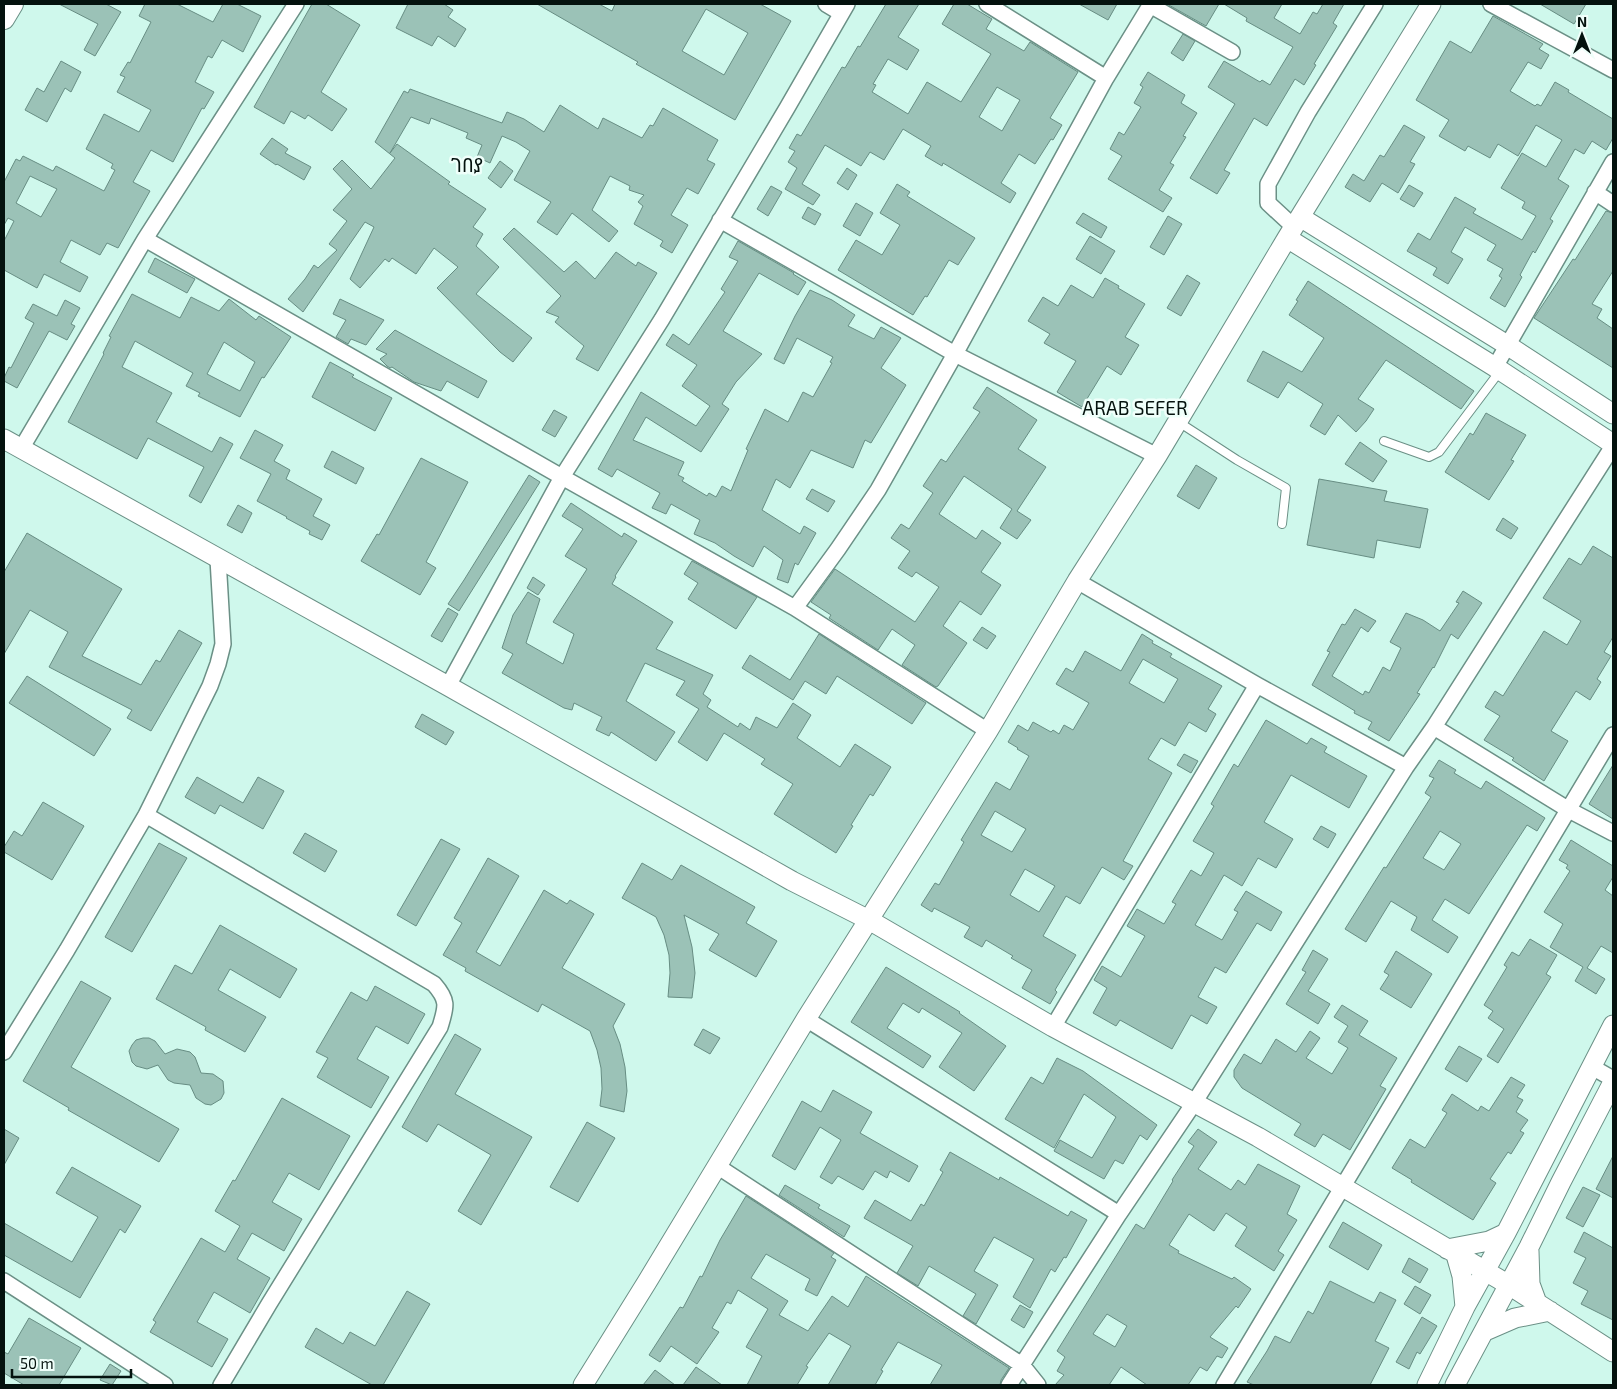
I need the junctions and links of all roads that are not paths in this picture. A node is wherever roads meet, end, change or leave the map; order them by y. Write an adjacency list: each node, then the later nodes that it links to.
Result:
1 (13, 4): 10 (main road)
2 (296, 4): 19 (street)
3 (826, 4): 9 (street)
4 (987, 4): 13 (street)
5 (1150, 4): 11 (street); 13 (street)
6 (1375, 4): 18 (street)
7 (1431, 4): 18 (street)
8 (1491, 4): 12 (street)
9 (844, 9): 17 (street)
10 (4, 19)
11 (1232, 52)
12 (1613, 70)
13 (1106, 78): 21 (street)
14 (1613, 162): 15 (street)
15 (1595, 192): 16 (street); 20 (street)
16 (1613, 204)
17 (720, 220): 21 (street); 30 (street)
18 (1294, 227): 20 (street); 22 (street); 24 (street)
19 (145, 239): 28 (street); 30 (street)
20 (1507, 345): 22 (street); 23 (street)
21 (955, 354): 29 (street); 34 (street)
22 (1498, 368): 26 (lane); 27 (street)
23 (1613, 414)
24 (1177, 421): 29 (street); 31 (lane)
25 (4, 439): 28 (street)
26 (1384, 441)
27 (1613, 445): 37 (street)
28 (21, 448): 32 (street)
29 (1157, 456): 33 (street)
30 (562, 478): 34 (street); 36 (street)
31 (1282, 524)
32 (218, 559): 36 (street); 42 (street)
33 (1077, 581): 35 (street); 38 (street)
34 (794, 608): 38 (street)
35 (1257, 685): 40 (street); 47 (street)
36 (448, 686): 44 (street)
37 (1434, 727): 40 (street); 41 (street)
38 (988, 731): 44 (street)
39 (1613, 735): 41 (street)
40 (1406, 768): 51 (street)
41 (1569, 810): 43 (street); 53 (street)
42 (146, 815): 48 (street); 67 (street)
43 (1613, 833)
44 (869, 920): 45 (street); 47 (street)
45 (806, 1020): 52 (street); 54 (street)
46 (1613, 1025): 49 (street)
47 (1053, 1027): 51 (street)
48 (4, 1052)
49 (1592, 1067): 50 (street); 55 (street)
50 (1613, 1080): 56 (street)
51 (1194, 1104): 53 (street); 54 (street)
52 (717, 1166): 65 (street); 68 (street)
53 (1342, 1187): 57 (street); 71 (street)
54 (1119, 1214): 65 (street)
55 (1506, 1233): 57 (street); 58 (street)
56 (1529, 1247): 60 (street); 62 (street)
57 (1452, 1252): 58 (street); 61 (street)
58 (1486, 1272): 60 (street); 61 (street)
59 (4, 1281): 66 (street)
60 (1509, 1285): 62 (street); 63 (street)
61 (1466, 1307): 72 (street)
62 (1543, 1307): 63 (street); 64 (street)
63 (1485, 1331): 73 (street)
64 (1613, 1352)
65 (1022, 1365): 69 (street); 70 (street)
66 (165, 1385)
67 (221, 1385)
68 (583, 1385)
69 (1009, 1385)
70 (1038, 1385)
71 (1224, 1385)
72 (1427, 1385)
73 (1455, 1385)

